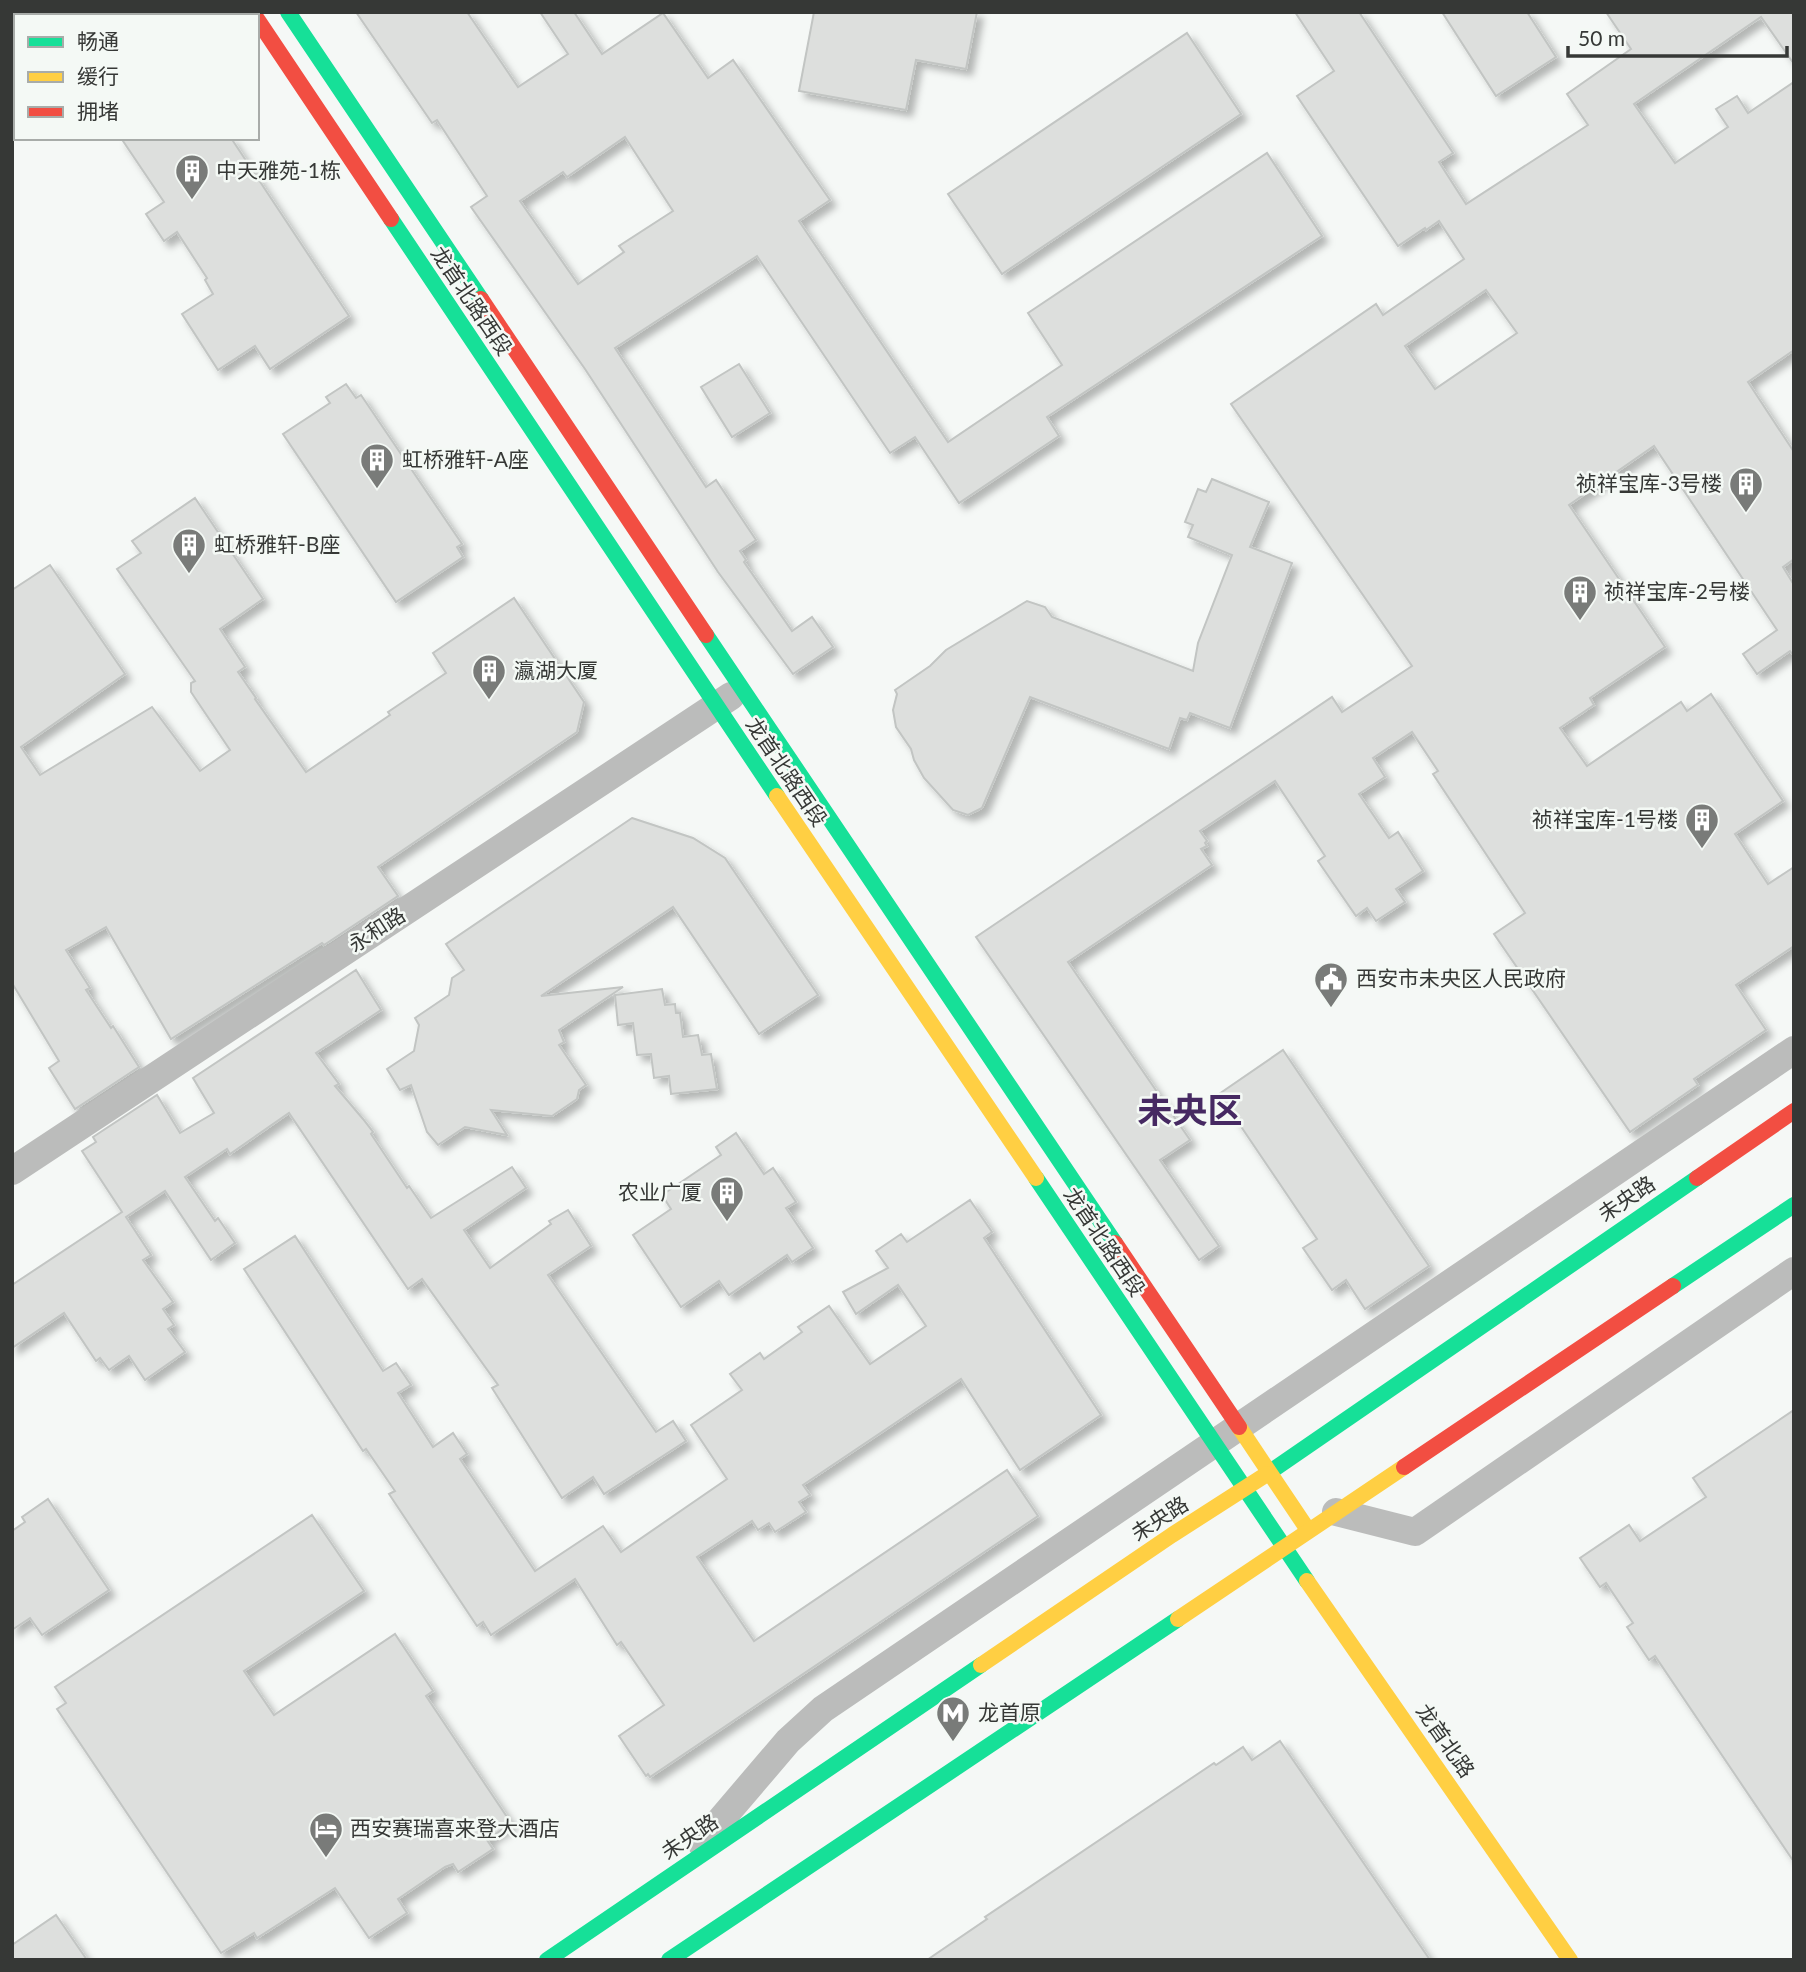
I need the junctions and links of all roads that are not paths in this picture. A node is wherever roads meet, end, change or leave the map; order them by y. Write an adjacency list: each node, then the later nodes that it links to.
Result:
1 (288, 12): 3 (street, 龙首北路西段)
2 (259, 22): 4 (street, 龙首北路西段)
3 (741, 689): 4 (street, 永和路); 10 (street, 龙首北路西段)
4 (716, 706): 7 (street, 永和路); 11 (street, 龙首北路西段)
5 (1794, 1050): 10 (street)
6 (1794, 1111): 12 (street, 未央路)
7 (12, 1171)
8 (1794, 1205): 14 (street)
9 (1794, 1271): 14 (street)
10 (1238, 1427): 11 (street); 12 (street, 龙首北路西段)
11 (1215, 1443): 13 (street, 龙首北路西段); 17 (street)
12 (1269, 1472): 13 (street, 未央路); 15 (street, 龙首北路西段)
13 (1246, 1488): 16 (street, 龙首北路西段); 17 (street, 未央路)
14 (1336, 1512): 15 (street)
15 (1308, 1530): 16 (street)
16 (1284, 1547): 19 (street); 20 (street, 龙首北路)
17 (660, 1883): 18 (street, 未央路)
18 (547, 1960)
19 (670, 1960)
20 (1570, 1960)

